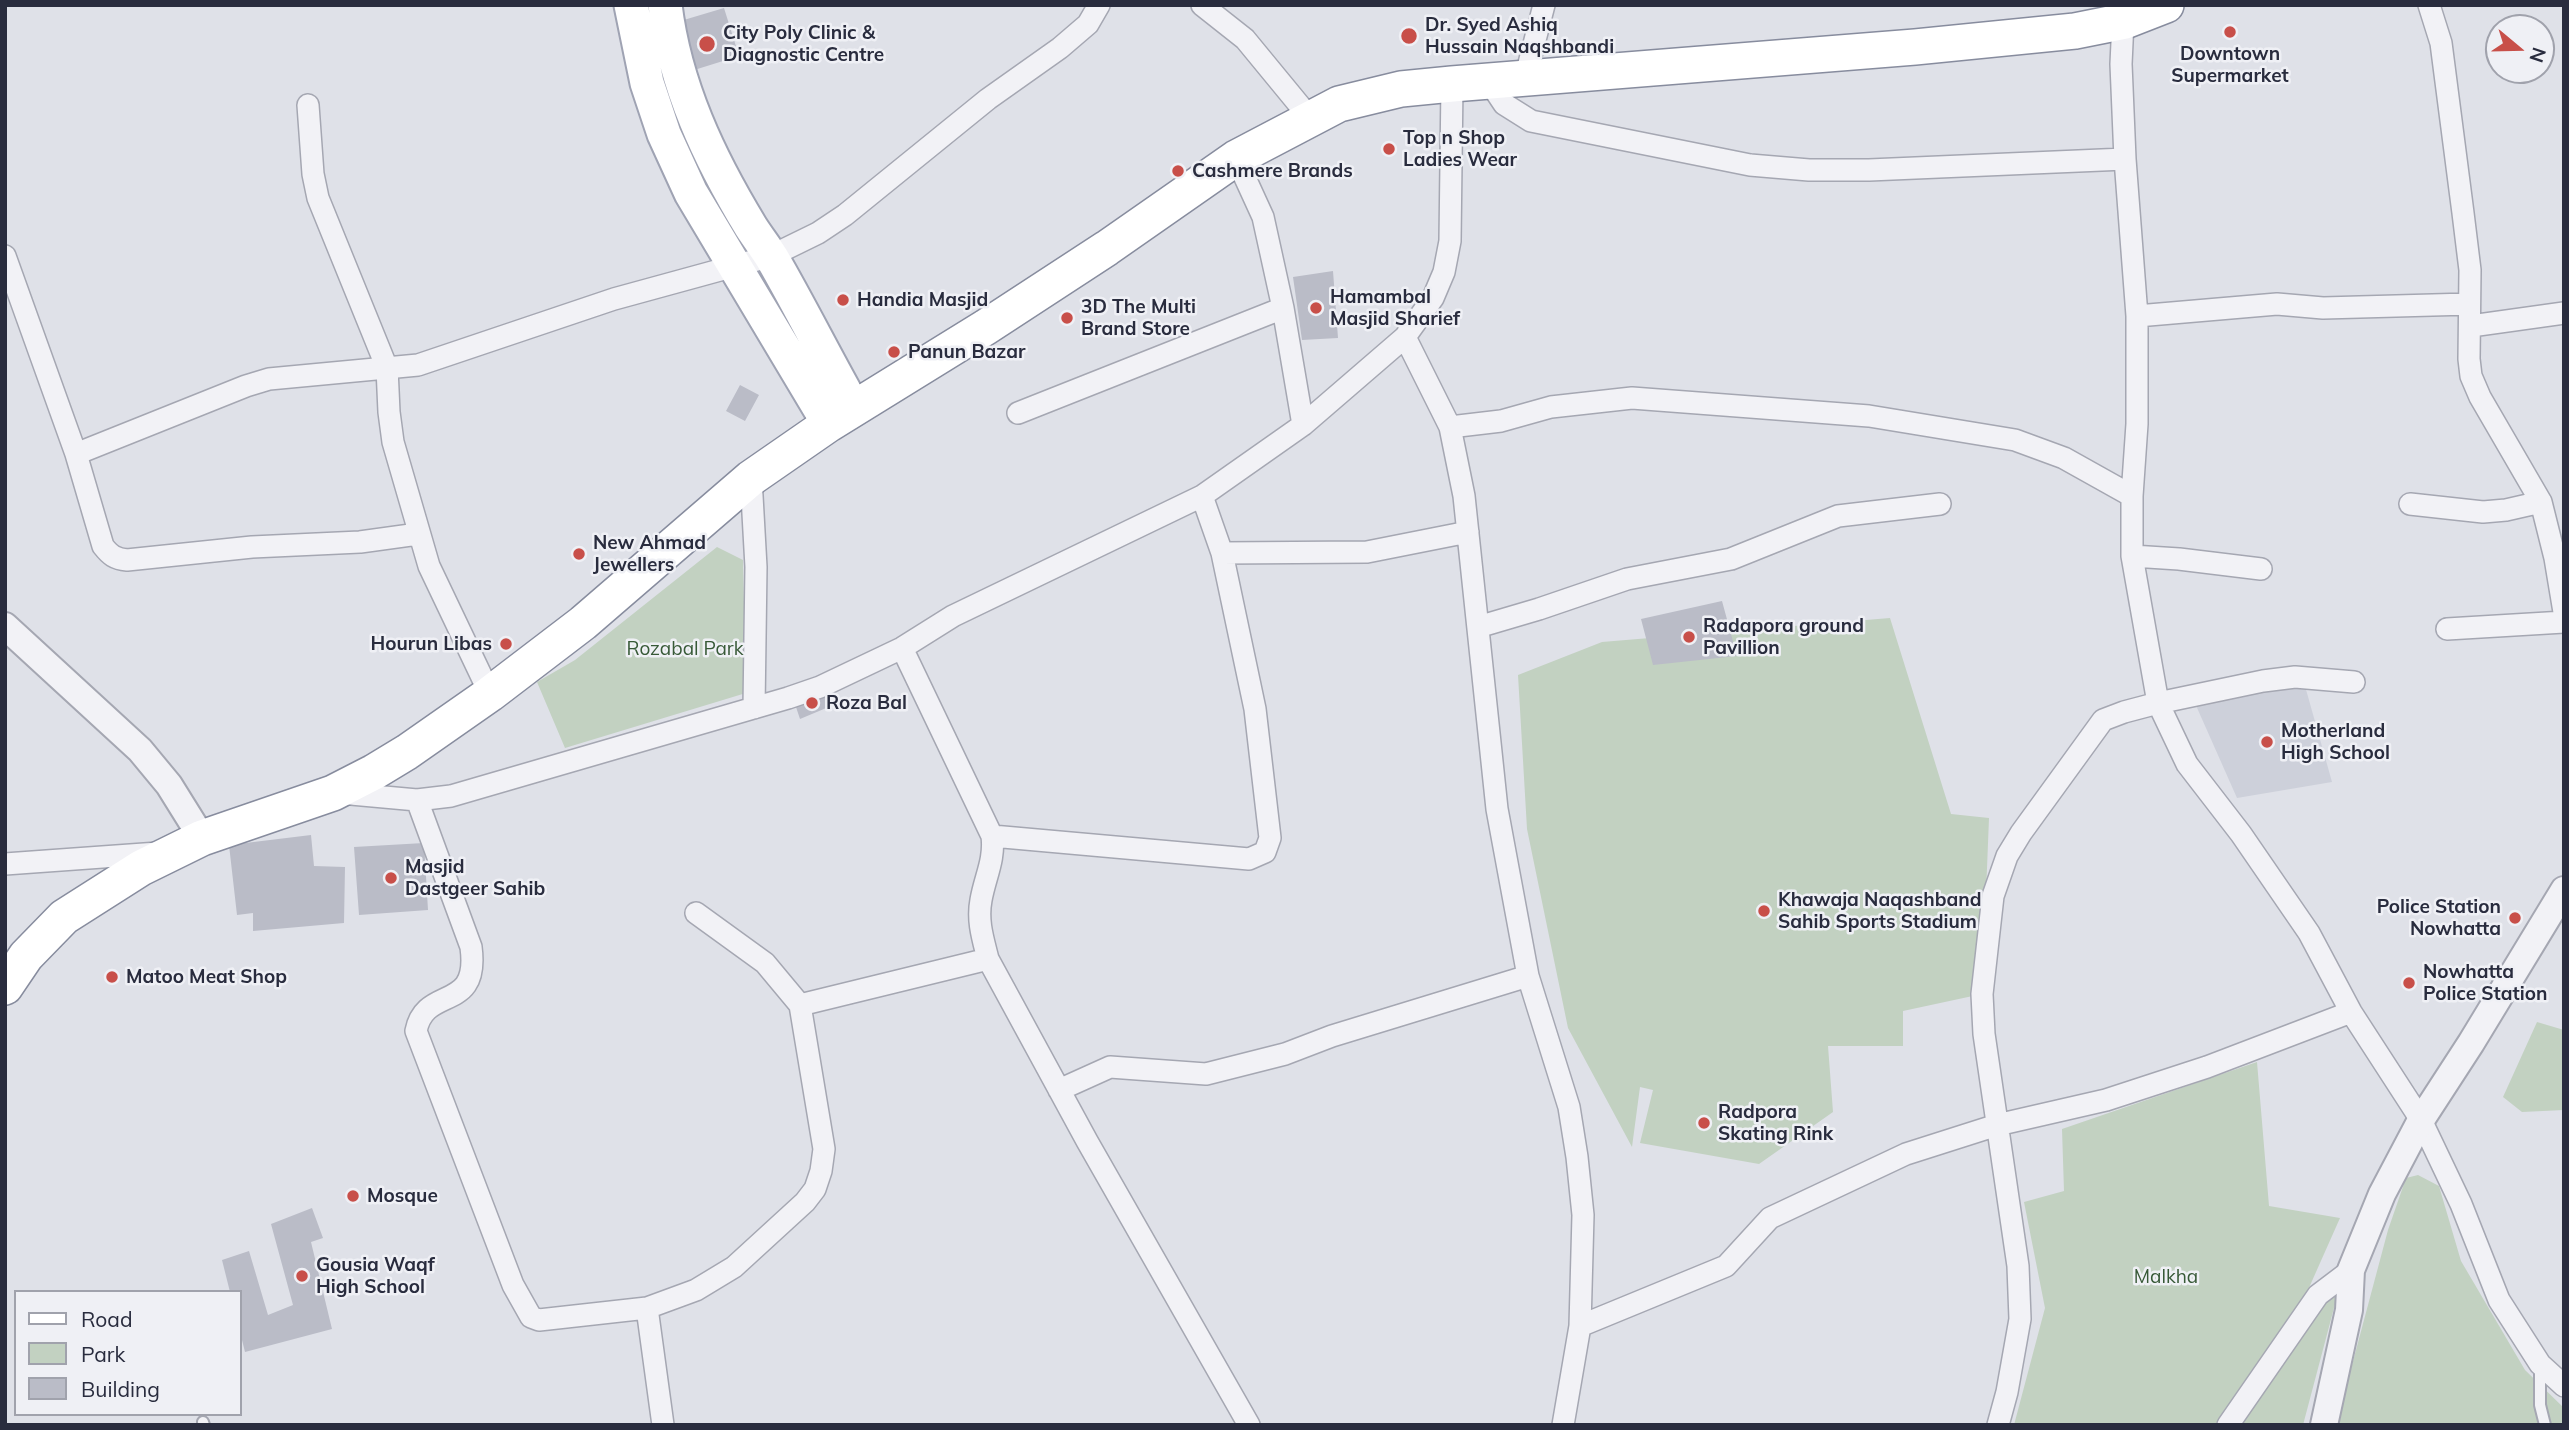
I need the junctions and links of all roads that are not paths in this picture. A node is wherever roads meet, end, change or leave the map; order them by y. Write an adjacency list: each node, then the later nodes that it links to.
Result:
1 (631, 5): 18 (main road)
2 (665, 5): 17 (main road)
3 (1099, 5): 17 (street)
4 (1202, 5): 13 (street)
5 (1544, 5): 9 (street)
6 (2166, 5): 8 (highway)
7 (2429, 5): 19 (street)
8 (2118, 13): 9 (highway); 15 (street)
9 (1525, 79): 10 (highway)
10 (1488, 80): 11 (highway); 15 (street)
11 (1452, 84): 13 (highway); 24 (street)
12 (308, 105): 25 (street)
13 (1310, 118): 14 (highway)
14 (1236, 158): 20 (street); 27 (highway)
15 (2125, 159): 22 (street)
16 (5, 256): 30 (street)
17 (771, 256): 18 (street); 27 (main road)
18 (736, 267): 25 (street); 27 (main road)
19 (2469, 304): 22 (street); 23 (street)
20 (1283, 308): 26 (street); 28 (street)
21 (2564, 313): 23 (street)
22 (2137, 316): 33 (street)
23 (2471, 326): 34 (street)
24 (1405, 337): 28 (street); 29 (street)
25 (387, 368): 30 (street); 38 (street)
26 (1018, 413)
27 (841, 416): 31 (highway)
28 (1303, 425): 32 (street)
29 (1450, 427): 33 (street); 37 (street)
30 (76, 454): 38 (street)
31 (751, 478): 49 (highway); 51 (street)
32 (1202, 496): 39 (street); 47 (street)
33 (2132, 496): 40 (street)
34 (2541, 502): 36 (street); 42 (street)
35 (1940, 504): 45 (street)
36 (2410, 504)
37 (1468, 532): 39 (street); 45 (street)
38 (418, 534): 49 (street)
39 (1222, 553): 54 (street)
40 (2132, 556): 41 (street); 50 (street)
41 (2260, 569)
42 (2564, 612)
43 (2564, 622): 46 (street)
44 (5, 626): 55 (street)
45 (1478, 627): 60 (street)
46 (2447, 629)
47 (902, 648): 51 (street); 54 (street)
48 (2354, 682): 50 (street)
49 (491, 694): 52 (highway)
50 (2158, 703): 63 (street); 66 (street)
51 (754, 708): 53 (street)
52 (333, 793): 53 (street); 55 (highway)
53 (417, 800): 68 (street)
54 (992, 836): 59 (street)
55 (188, 845): 56 (street); 61 (highway)
56 (5, 864)
57 (2564, 890): 65 (street)
58 (696, 913): 62 (street)
59 (988, 959): 62 (street); 64 (street)
60 (1528, 976): 64 (street); 69 (street)
61 (5, 987)
62 (800, 1005): 68 (street)
63 (2351, 1012): 65 (street); 66 (street)
64 (1059, 1090): 73 (street)
65 (2421, 1120): 67 (street); 70 (street)
66 (1997, 1125): 69 (street); 75 (street)
67 (2351, 1270): 76 (street); 77 (street)
68 (648, 1308): 72 (street)
69 (1580, 1326): 74 (street)
70 (2540, 1364): 71 (street); 78 (lane)
71 (2564, 1385)
72 (663, 1425)
73 (1249, 1425)
74 (1563, 1425)
75 (1998, 1425)
76 (2228, 1425)
77 (2324, 1425)
78 (2545, 1425)

